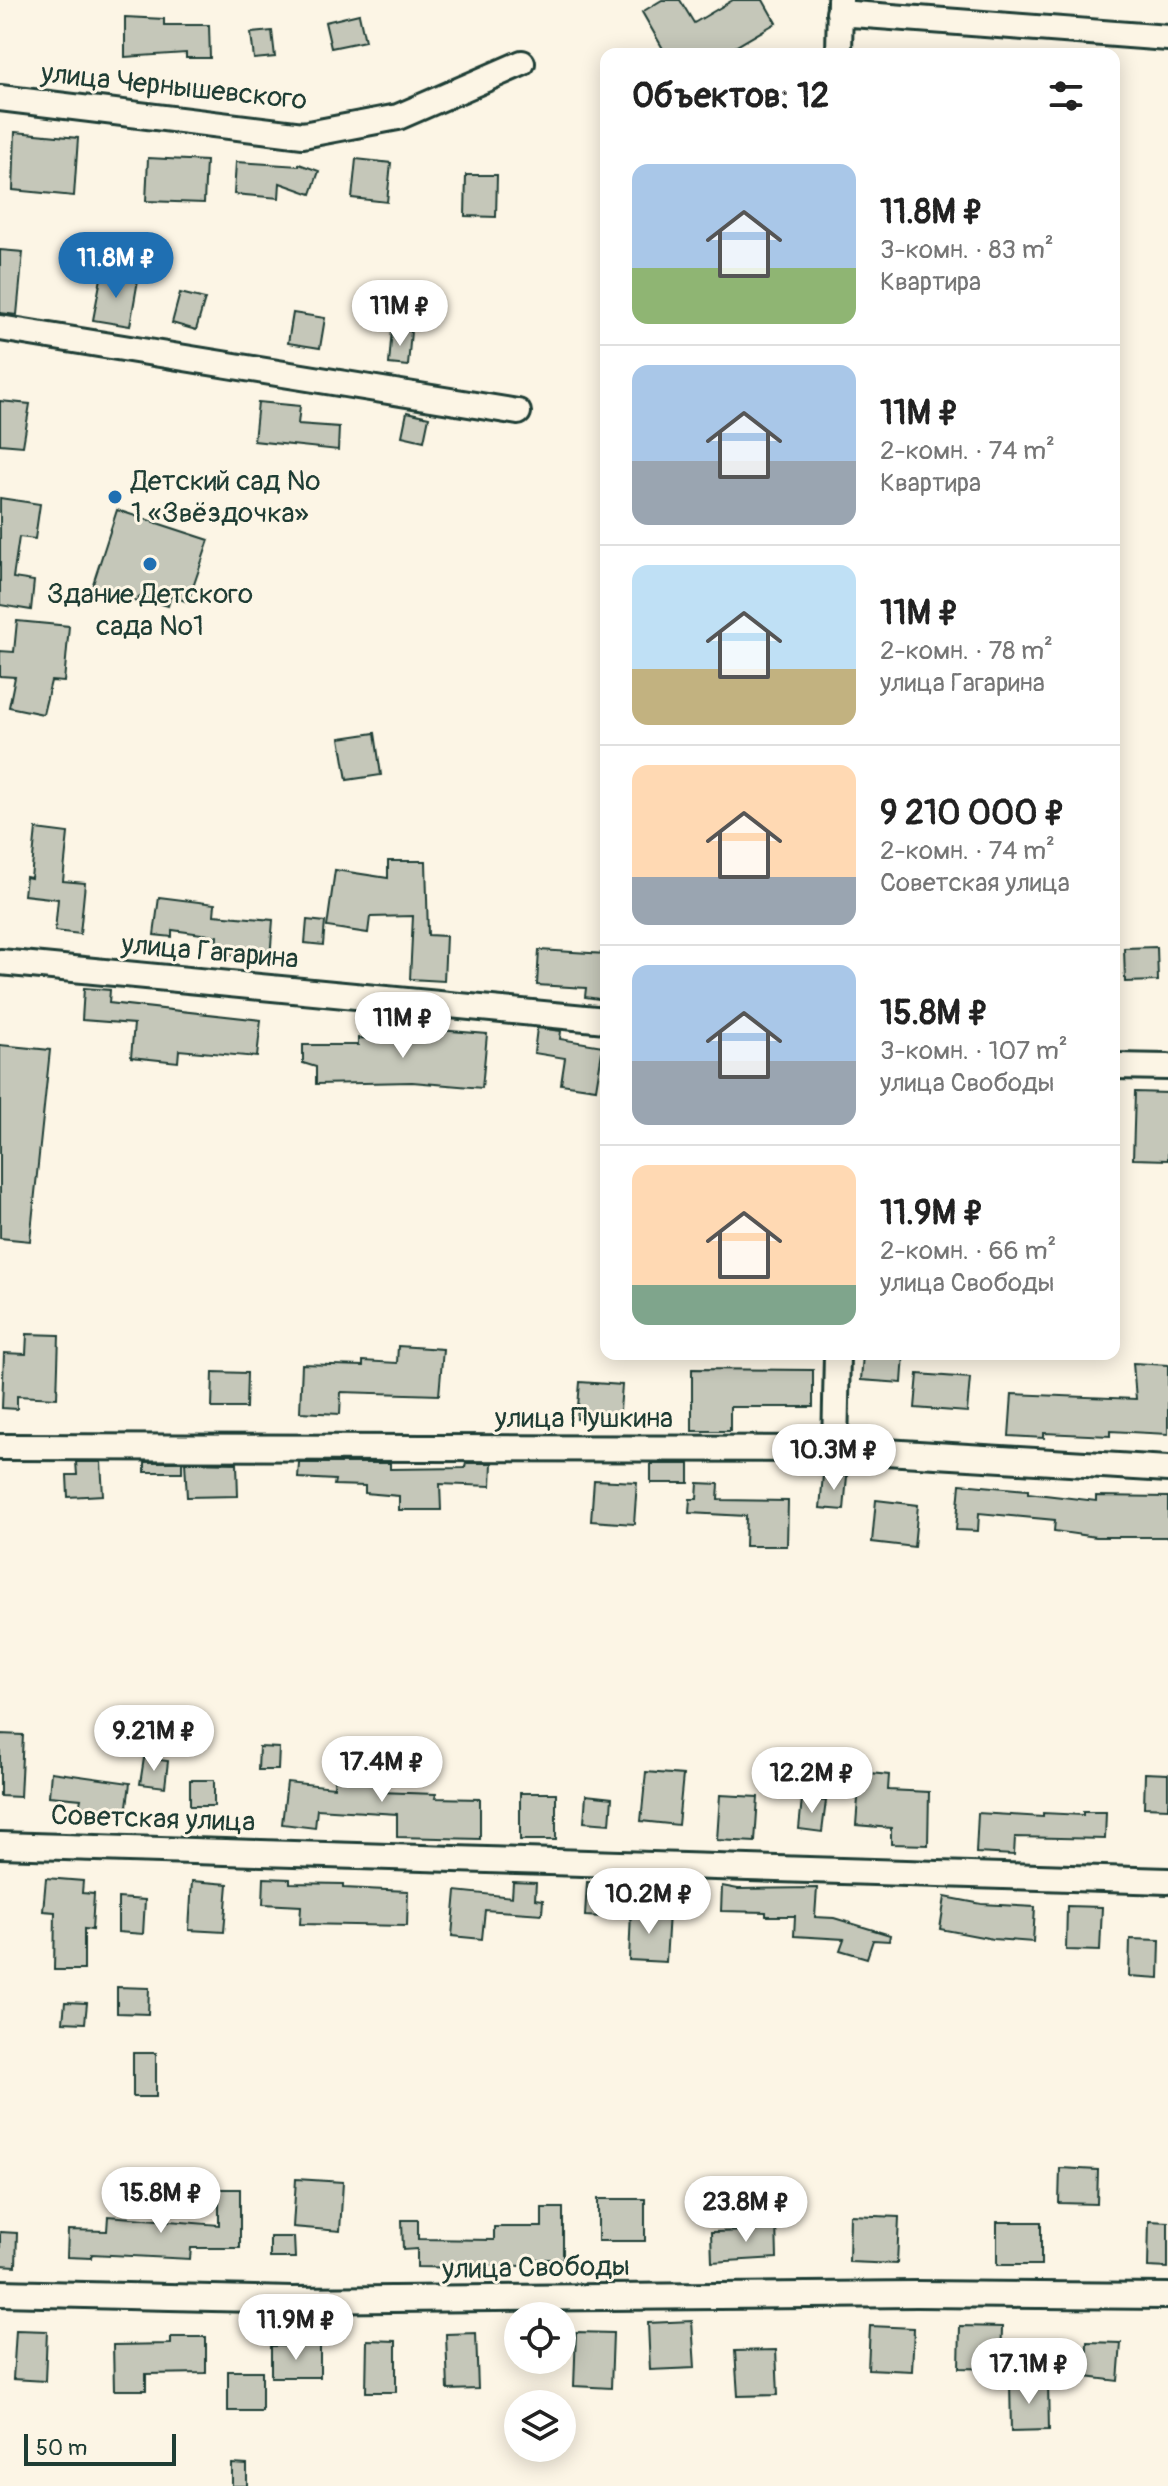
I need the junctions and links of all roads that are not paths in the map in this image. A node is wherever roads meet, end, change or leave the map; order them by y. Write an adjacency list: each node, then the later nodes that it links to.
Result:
1 (839, 6): 2 (street); 3 (street)
2 (1168, 38)
3 (839, 48)
4 (522, 63): 5 (street, улица Чернышевского)
5 (0, 98)
6 (0, 328): 7 (street)
7 (518, 412)
8 (0, 962): 9 (street, улица Гагарина)
9 (600, 1019)
10 (1120, 1066): 11 (street)
11 (1168, 1067)
12 (837, 1360): 14 (street)
13 (0, 1447): 14 (street, улица Пушкина)
14 (835, 1449): 15 (street, улица Пушкина)
15 (1168, 1469)
16 (0, 1845): 17 (street, Советская улица)
17 (1168, 1881)
18 (0, 2293): 19 (street, улица Свободы)
19 (1168, 2296)

